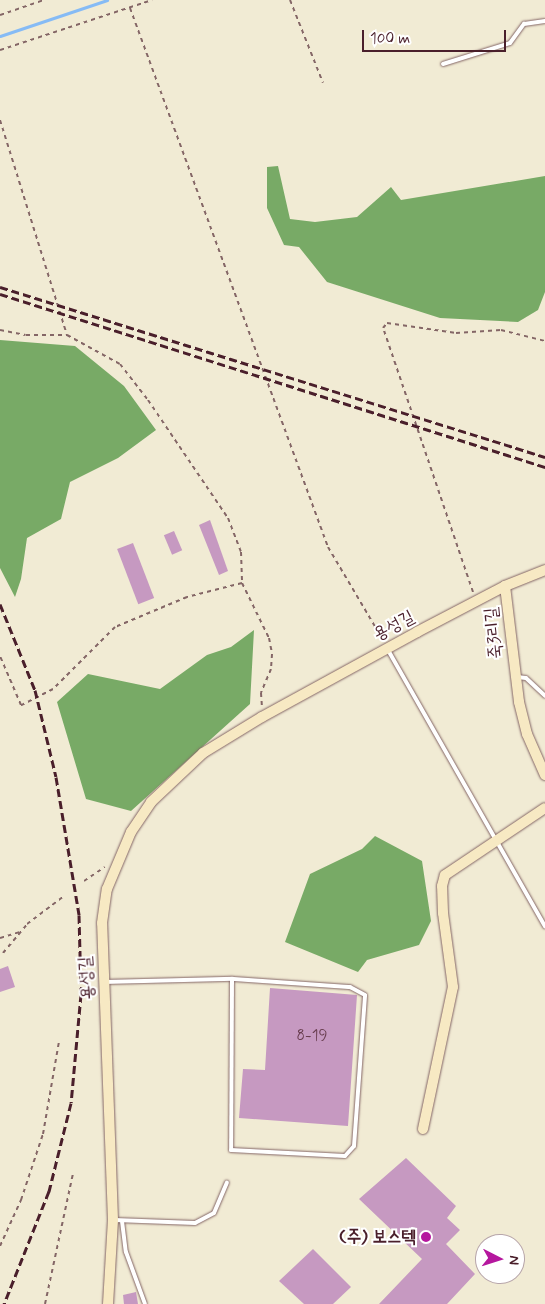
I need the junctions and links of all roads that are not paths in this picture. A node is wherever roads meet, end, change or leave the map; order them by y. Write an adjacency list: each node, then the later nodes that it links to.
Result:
1 (545, 21): 2 (lane)
2 (443, 64)
3 (545, 570): 4 (street, 용성길)
4 (505, 586): 5 (street, 용성길); 6 (street, 죽3리길)
5 (388, 648): 10 (lane); 13 (street, 용성길)
6 (515, 676): 7 (lane, 죽3리길); 8 (street, 죽3리길)
7 (545, 696)
8 (545, 776)
9 (545, 808): 10 (street)
10 (495, 841): 11 (lane); 14 (street)
11 (545, 926)
12 (232, 979): 12 (lane); 13 (lane)
13 (103, 982): 16 (street, 용성길)
14 (423, 1129)
15 (227, 1183): 16 (lane)
16 (118, 1220): 17 (street, 용성길); 18 (lane)
17 (108, 1304)
18 (145, 1304)

